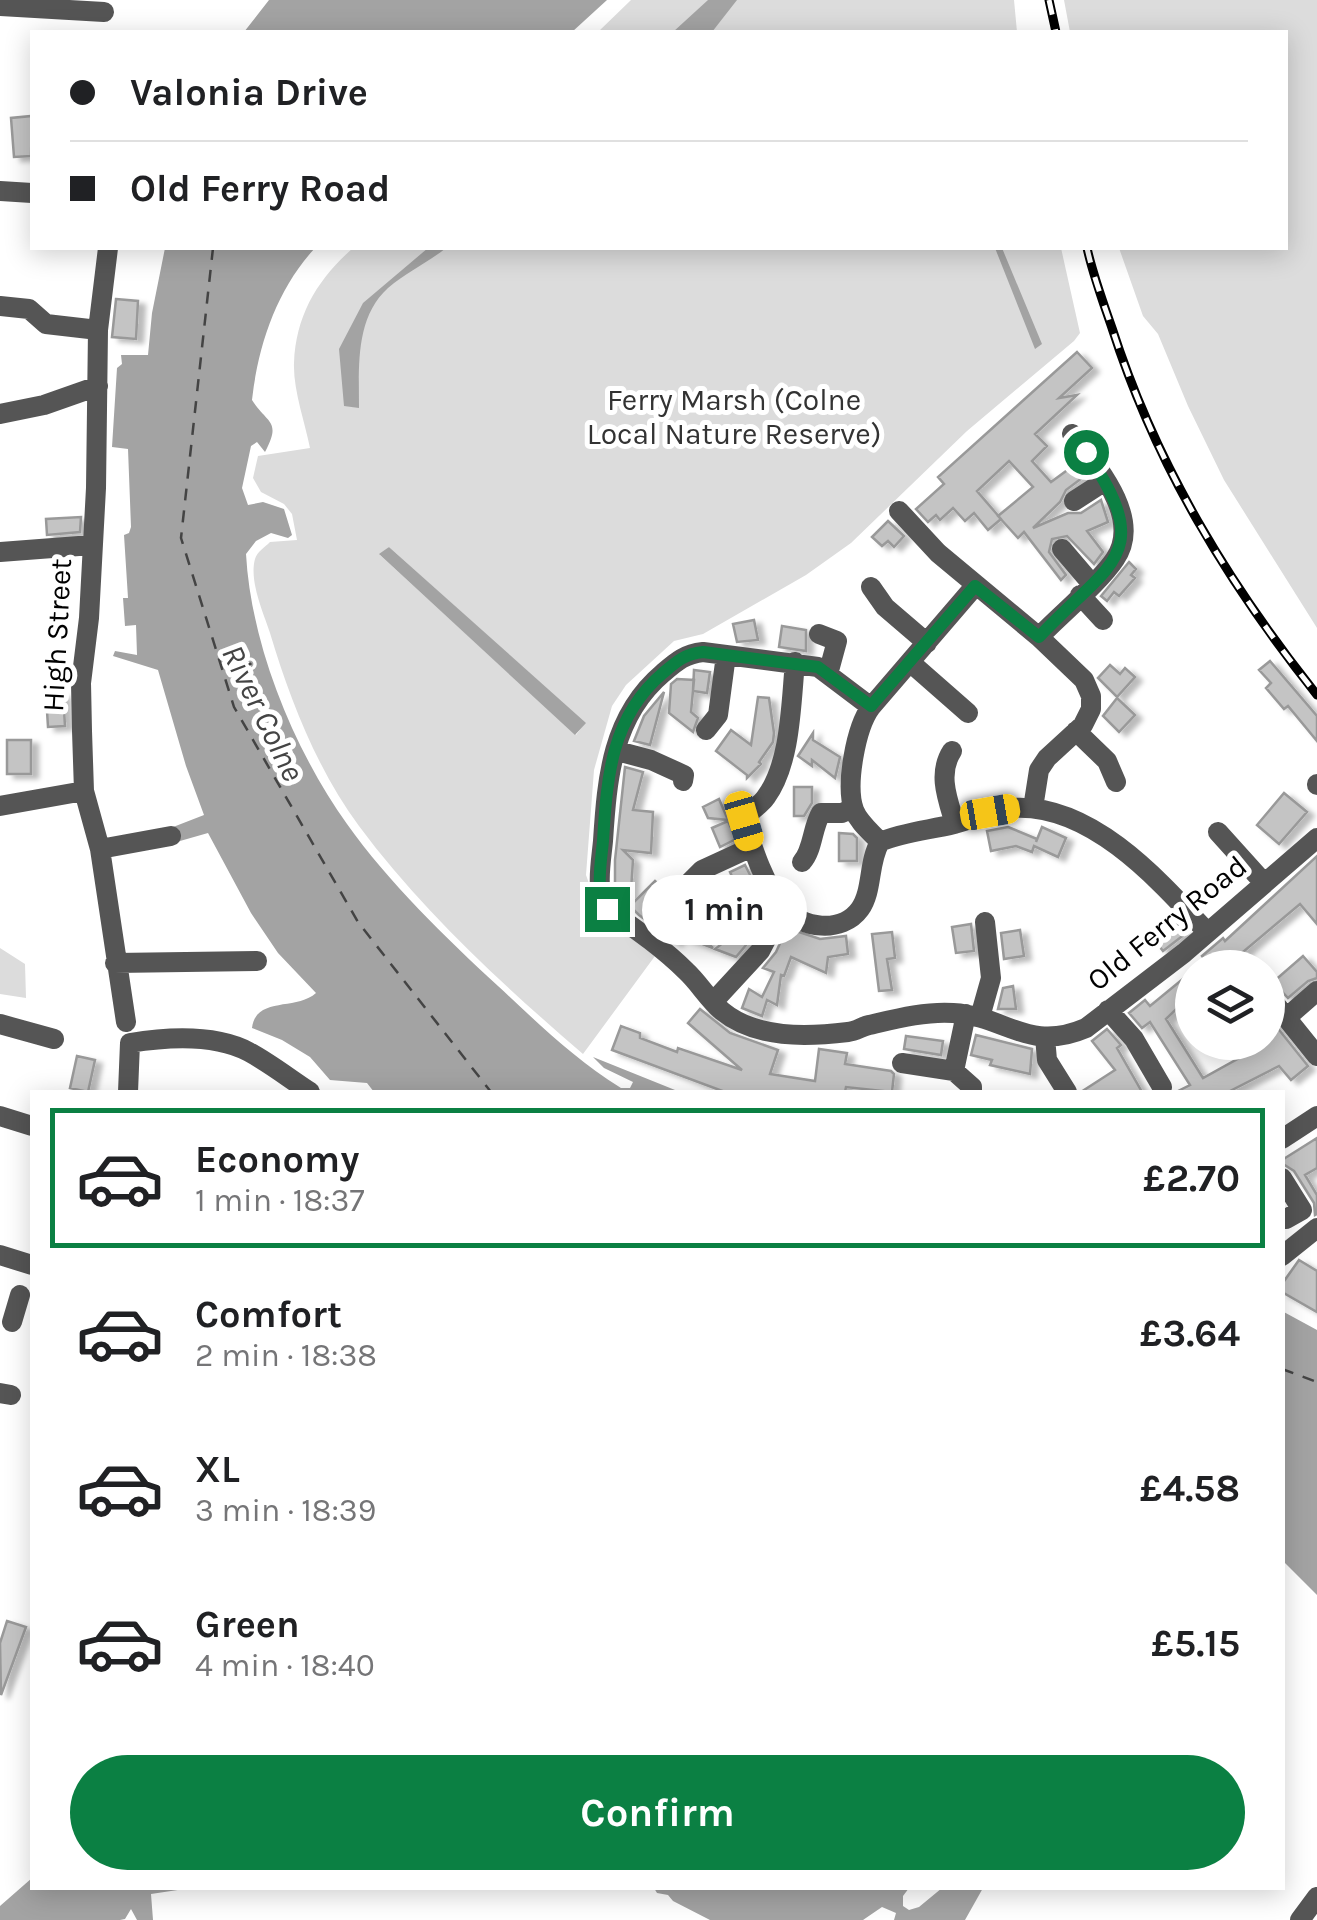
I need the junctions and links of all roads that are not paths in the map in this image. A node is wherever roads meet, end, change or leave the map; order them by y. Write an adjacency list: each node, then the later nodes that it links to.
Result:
1 (0, 6): 2 (street)
2 (105, 15)
3 (0, 192): 4 (street)
4 (30, 193)
5 (108, 250): 7 (street, High Street)
6 (0, 306): 7 (street)
7 (98, 330): 8 (street, High Street)
8 (98, 386): 9 (street); 14 (street, High Street)
9 (0, 414)
10 (1072, 434): 11 (street)
11 (1105, 480): 12 (street); 19 (street)
12 (1074, 502)
13 (899, 512): 17 (street)
14 (92, 546): 16 (street); 36 (street, High Street)
15 (1062, 550): 19 (street)
16 (0, 552)
17 (975, 586): 22 (street); 23 (street)
18 (871, 587): 23 (street)
19 (1085, 589): 20 (street); 22 (street)
20 (1103, 620)
21 (819, 634): 27 (street)
22 (1039, 637): 31 (street)
23 (927, 644): 26 (street)
24 (726, 655): 25 (street); 30 (street); 32 (street)
25 (795, 662): 27 (street); 45 (street)
26 (911, 663): 28 (street); 29 (street)
27 (828, 674): 28 (street)
28 (871, 706): 38 (street)
29 (968, 713)
30 (706, 730)
31 (1076, 731): 35 (street); 39 (street)
32 (617, 752): 34 (street); 58 (street)
33 (952, 752): 40 (street)
34 (683, 781)
35 (1116, 782)
36 (84, 791): 37 (street); 46 (street, High Street)
37 (0, 806)
38 (854, 808): 44 (street); 47 (street)
39 (1034, 808): 40 (street); 52 (street)
40 (955, 824): 44 (street)
41 (1218, 832): 48 (street)
42 (171, 836): 46 (street)
43 (1317, 838): 48 (street, Old Ferry Road)
44 (880, 842): 50 (street)
45 (752, 847): 49 (street); 50 (street)
46 (100, 849): 55 (street, High Street)
47 (802, 862)
48 (1264, 883): 52 (street, Old Ferry Road)
49 (688, 884)
50 (783, 907): 58 (street)
51 (985, 922): 60 (street)
52 (1206, 932): 53 (street, Old Ferry Road)
53 (1195, 950)
54 (257, 961): 55 (street)
55 (116, 962): 62 (street, High Street)
56 (1175, 969): 59 (street, Old Ferry Road)
57 (1317, 992): 61 (street)
58 (713, 1002): 60 (street)
59 (1108, 1010): 64 (street, Old Ferry Road); 69 (street)
60 (973, 1015): 64 (street); 68 (street)
61 (1286, 1018): 66 (street)
62 (126, 1022)
63 (0, 1024): 65 (street)
64 (1045, 1037): 73 (street)
65 (54, 1039)
66 (1317, 1056)
67 (902, 1063): 68 (street)
68 (954, 1071): 72 (street)
69 (1162, 1087)
70 (128, 1090): 71 (street)
71 (307, 1090)
72 (972, 1090)
73 (1066, 1090)
74 (0, 1116): 76 (street)
75 (1317, 1116): 77 (street)
76 (30, 1125)
77 (1285, 1137)
78 (1285, 1183): 79 (street)
79 (1286, 1219)
80 (1314, 1234): 81 (street)
81 (1285, 1254)
82 (0, 1255): 83 (street)
83 (27, 1276): 84 (street)
84 (12, 1322)
85 (1317, 1897): 86 (street)
86 (1300, 1920)

